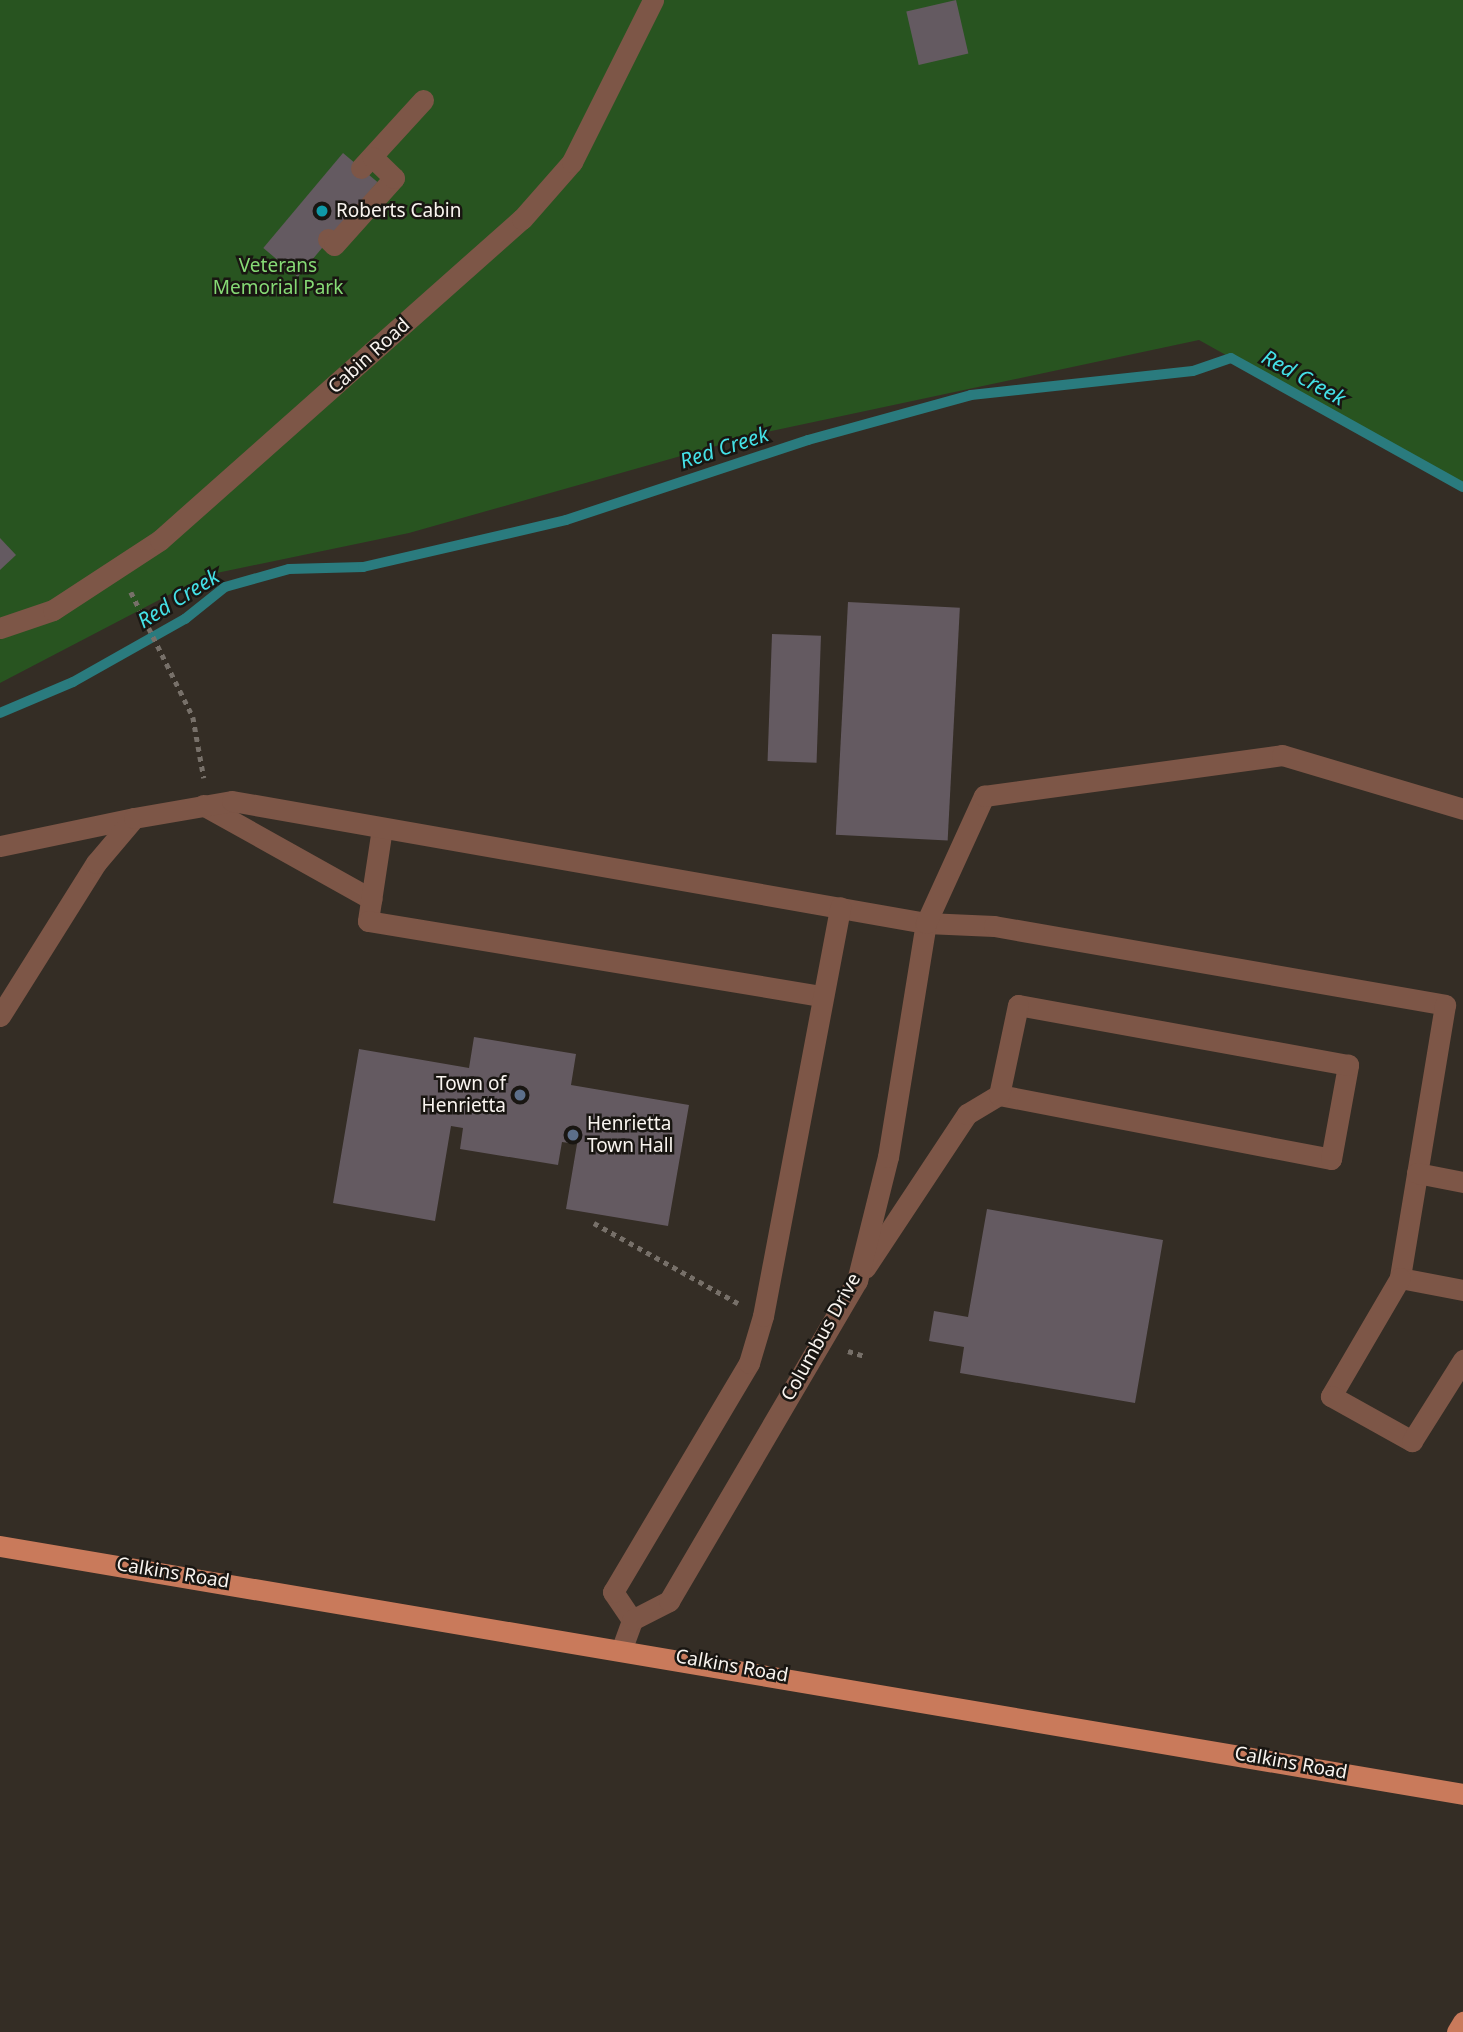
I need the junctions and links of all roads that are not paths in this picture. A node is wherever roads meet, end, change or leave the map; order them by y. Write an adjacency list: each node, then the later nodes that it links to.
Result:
1 (653, 0): 4 (street, Cabin Road)
2 (423, 100): 3 (street)
3 (328, 239)
4 (0, 628)
5 (204, 796): 7 (street); 8 (street); 10 (street)
6 (1463, 809): 12 (street, Columbus Drive)
7 (134, 818): 9 (street); 14 (street)
8 (382, 828): 10 (street); 11 (street)
9 (0, 846)
10 (371, 899): 13 (street)
11 (840, 907): 12 (street); 13 (street)
12 (926, 923): 16 (street); 19 (street, Columbus Drive)
13 (823, 996): 23 (street)
14 (0, 1016)
15 (999, 1095): 15 (street); 19 (street)
16 (1417, 1173): 17 (street); 18 (street)
17 (1463, 1182)
18 (1400, 1278): 20 (street); 21 (street)
19 (857, 1281): 23 (street, Columbus Drive)
20 (1463, 1290)
21 (1463, 1360)
22 (0, 1546): 24 (main road, Calkins Road)
23 (632, 1620): 24 (street)
24 (622, 1648): 25 (main road, Calkins Road)
25 (1463, 1794)
26 (1463, 2022): 27 (main road)
27 (1457, 2032)

